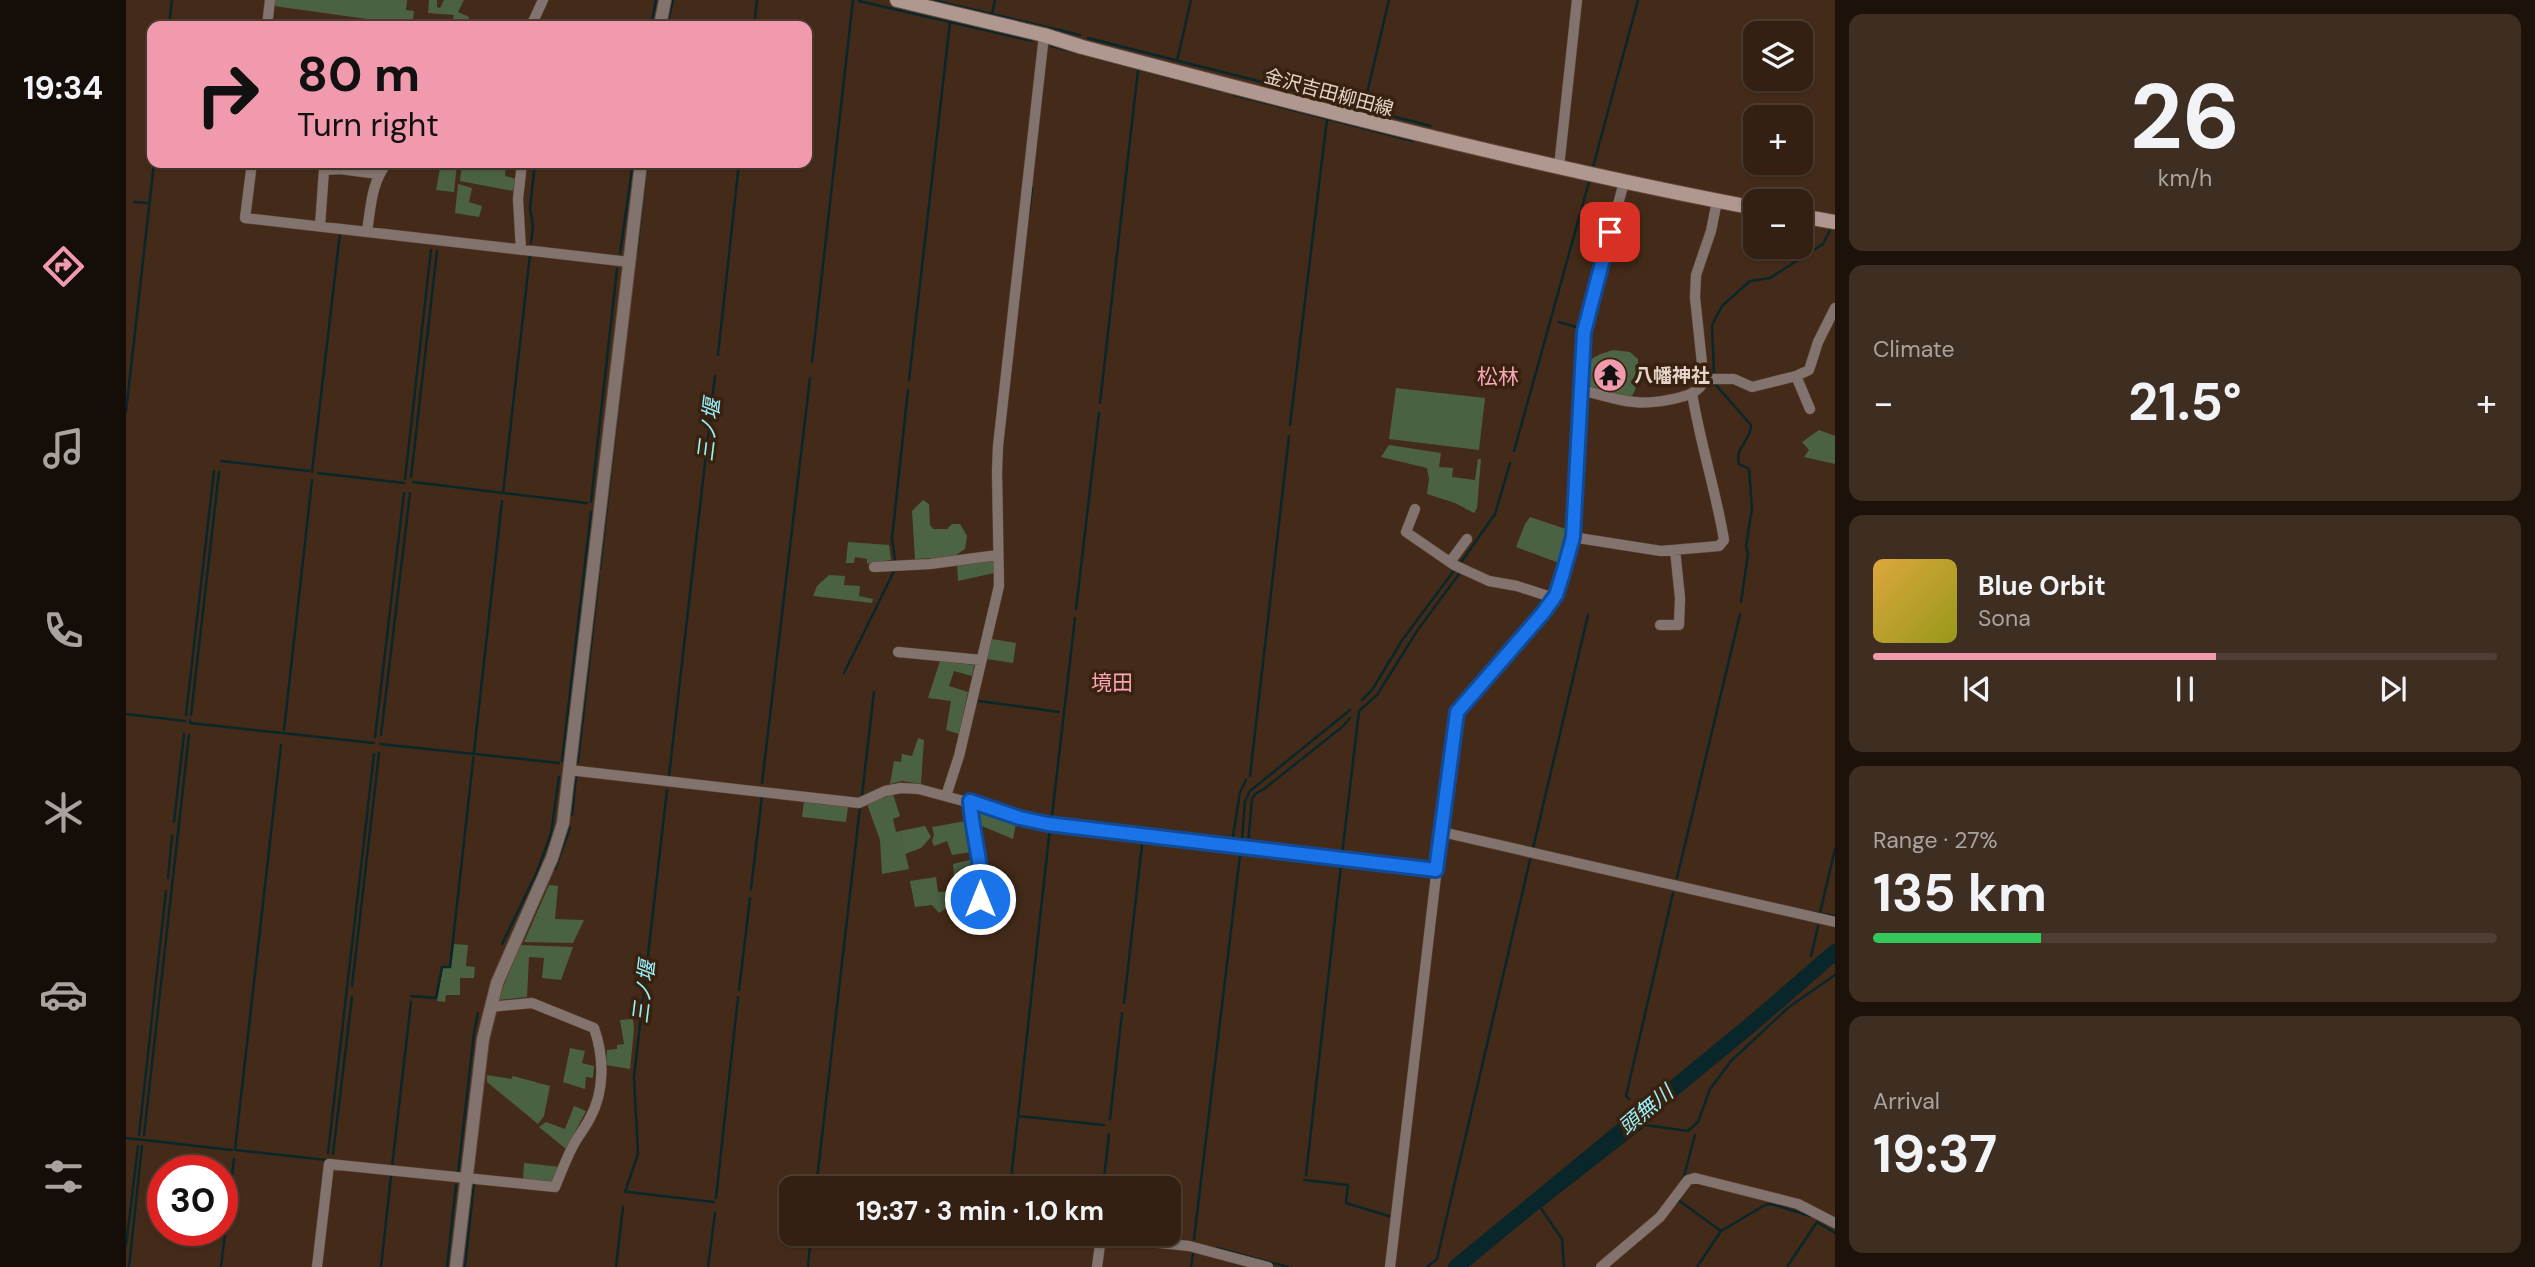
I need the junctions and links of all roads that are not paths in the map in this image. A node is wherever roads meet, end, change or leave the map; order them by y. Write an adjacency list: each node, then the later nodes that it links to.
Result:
1 (270, 0): 6 (street)
2 (543, 0): 7 (street)
3 (665, 0): 8 (street)
4 (897, 0): 9 (main road, 金沢吉田柳田線)
5 (1577, 0): 10 (street)
6 (268, 21)
7 (533, 21)
8 (661, 21)
9 (1044, 35): 10 (main road, 金沢吉田柳田線); 35 (street)
10 (1559, 167): 16 (main road, 金沢吉田柳田線)
11 (251, 168): 21 (street)
12 (383, 168): 15 (street)
13 (522, 168): 23 (street)
14 (640, 168): 24 (street)
15 (378, 174): 21 (street); 22 (street)
16 (1624, 182): 17 (main road, 金沢吉田柳田線); 28 (street)
17 (1717, 201): 18 (main road, 金沢吉田柳田線); 27 (street)
18 (1743, 206)
19 (1813, 218): 20 (main road)
20 (1835, 222)
21 (320, 226): 22 (street)
22 (367, 231): 23 (street)
23 (521, 250): 24 (street)
24 (629, 262): 42 (street)
25 (1835, 307): 26 (street)
26 (1796, 376): 27 (street); 30 (street)
27 (1703, 379): 29 (street)
28 (1580, 390): 29 (street); 32 (street)
29 (1692, 393): 34 (street)
30 (1810, 409)
31 (1415, 509): 36 (street)
32 (1573, 537): 34 (street); 38 (street)
33 (1467, 539): 36 (street)
34 (1675, 551): 39 (street)
35 (998, 555): 37 (street); 41 (street)
36 (1450, 562): 38 (street)
37 (874, 567)
38 (1554, 598): 45 (street)
39 (1660, 625)
40 (898, 652): 41 (street)
41 (981, 660): 43 (street)
42 (569, 770): 43 (street); 49 (street)
43 (946, 796): 44 (street)
44 (970, 801): 46 (street); 47 (street)
45 (1441, 832): 46 (street); 48 (street)
46 (1436, 870): 56 (street)
47 (975, 909)
48 (1835, 922)
49 (490, 1007): 50 (street); 50 (street)
50 (467, 1176): 52 (street); 53 (street)
51 (1835, 1223): 57 (street)
52 (317, 1267)
53 (456, 1267)
54 (1097, 1267): 55 (street)
55 (1268, 1267)
56 (1390, 1267)
57 (1601, 1267)

